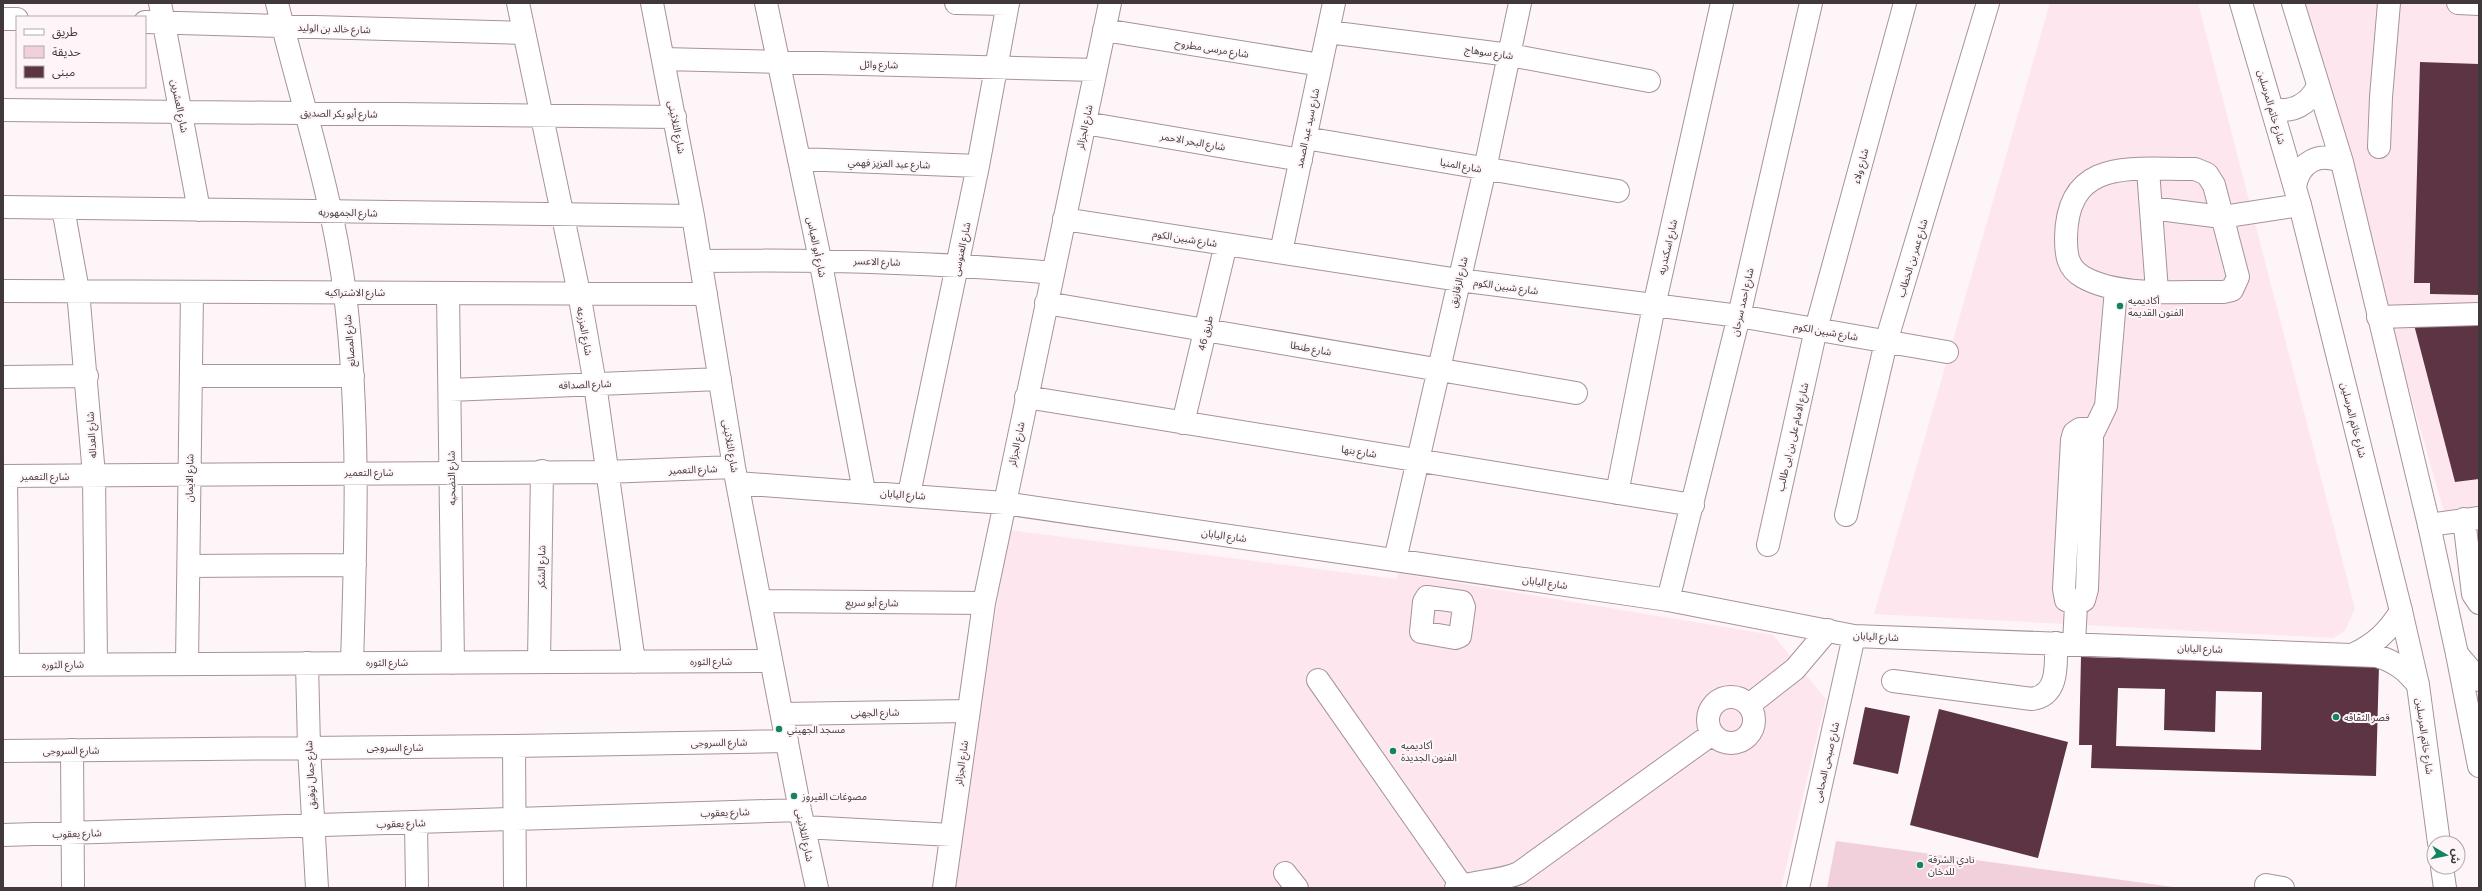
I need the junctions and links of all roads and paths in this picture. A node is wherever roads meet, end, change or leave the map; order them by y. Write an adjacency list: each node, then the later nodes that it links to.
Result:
1 (277, 3): 22 (street, شارع المصانع)
2 (518, 3): 25 (street, شارع المزرعه)
3 (652, 3): 27 (street, شارع الثلاثينى)
4 (766, 3): 28 (street, شارع أبو العباس)
5 (956, 3): 17 (street)
6 (1110, 3): 23 (street, شارع الجزائر)
7 (1334, 3): 24 (street, شارع سيد عبد الصمد)
8 (1520, 3): 26 (street, شارع الزقازيق)
9 (1722, 3): 77 (street, شارع اسكندريه)
10 (1811, 3): 79 (street, شارع احمد سرحان)
11 (1905, 3): 81 (street, شارع ولاء)
12 (1988, 3): 83 (street, شارع عمر بن الخطاب)
13 (2241, 3): 34 (street, شارع خاتم المرسلين)
14 (2293, 3): 33 (street)
15 (2389, 3): 42 (street)
16 (2458, 3): 18 (street)
17 (1008, 4): 30 (street, شارع العنوسى)
18 (2479, 4)
19 (156, 16): 22 (street, شارع خالد بن الوليد); 36 (street, شارع العشرين)
20 (3, 18): 21 (street)
21 (16, 19)
22 (282, 26): 25 (street, شارع خالد بن الوليد); 37 (street, شارع المصانع)
23 (1104, 30): 29 (street, شارع مرسى مطروح); 31 (street, شارع الجزائر)
24 (1328, 32): 26 (street, شارع سوهاج); 29 (street, شارع سيد عبد الصمد)
25 (524, 33): 38 (street, شارع المزرعه)
26 (1510, 55): 32 (street, شارع سوهاج); 47 (street, شارع الزقازيق)
27 (663, 59): 28 (street, شارع وائل); 39 (street, شارع الثلاثينى)
28 (778, 62): 30 (street, شارع وائل); 43 (street, شارع أبو العباس)
29 (1321, 65): 41 (street, شارع سيد عبد الصمد)
30 (997, 67): 31 (street, شارع وائل); 46 (street, شارع العنوسى)
31 (1096, 70): 40 (street, شارع الجزائر)
32 (1649, 81)
33 (2318, 86): 34 (street); 45 (street)
34 (2273, 109): 50 (street, شارع خاتم المرسلين)
35 (3, 110): 36 (street, شارع أبو بكر الصديق)
36 (181, 112): 37 (street, شارع أبو بكر الصديق); 54 (street, شارع العشرين)
37 (305, 113): 38 (street, شارع أبو بكر الصديق); 55 (street, شارع المصانع)
38 (542, 115): 39 (street, شارع أبو بكر الصديق); 56 (street, شارع المزرعه)
39 (675, 117): 57 (street, شارع الثلاثينى)
40 (1084, 123): 44 (street, شارع البحر الاحمر); 59 (street, شارع الجزائر)
41 (1305, 138): 44 (street, شارع سيد عبد الصمد); 47 (street, شارع المنيا)
42 (2379, 147)
43 (799, 159): 46 (street, شارع عبد العزيز فهمي); 62 (street, شارع أبو العباس)
44 (1300, 160): 61 (street, شارع سيد عبد الصمد)
45 (2342, 162): 50 (street); 80 (street)
46 (978, 166): 64 (street, شارع العنوسى)
47 (1485, 169): 49 (street, شارع المنيا); 66 (street, شارع الزقازيق)
48 (2148, 170): 53 (street); 58 (street); 67 (street)
49 (1618, 191)
50 (2297, 196): 58 (street); 123 (street, شارع خاتم المرسلين)
51 (3, 207): 52 (street, شارع الجمهوريه)
52 (63, 208): 54 (street, شارع الجمهوريه); 69 (street, شارع العداله)
53 (2151, 208): 58 (street); 70 (street)
54 (200, 210): 55 (street, شارع الجمهوريه)
55 (330, 212): 56 (street, شارع الجمهوريه); 72 (street, شارع المصانع)
56 (564, 214): 57 (street, شارع الجمهوريه); 74 (street, شارع المزرعه)
57 (693, 216): 63 (street, شارع الثلاثينى)
58 (2222, 217): 70 (street)
59 (1064, 219): 60 (street, شارع شبين الكوم); 65 (street, شارع الجزائر)
60 (1226, 244): 61 (street, شارع شبين الكوم); 82 (street, طريق 46)
61 (1281, 252): 66 (street, شارع شبين الكوم)
62 (820, 260): 63 (street, شارع الاعسر); 64 (street, شارع الاعسر); 105 (street, شارع أبو العباس)
63 (701, 261): 75 (street, شارع الثلاثينى)
64 (958, 264): 65 (street, شارع الاعسر); 107 (street, شارع العنوسى)
65 (1053, 273): 76 (street, شارع الجزائر)
66 (1459, 280): 77 (street, شارع شبين الكوم); 85 (street, شارع الزقازيق)
67 (2116, 289): 70 (street); 126 (street)
68 (3, 291): 69 (street, شارع الاشتراكيه)
69 (78, 291): 71 (street, شارع الاشتراكيه); 86 (street, شارع العداله)
70 (2157, 291)
71 (192, 292): 72 (street, شارع الاشتراكيه); 87 (street, شارع الايمان)
72 (345, 292): 73 (street, شارع الاشتراكيه); 88 (street, شارع المصانع)
73 (448, 292): 74 (street, شارع الاشتراكيه); 92 (street, شارع التضحيه)
74 (579, 293): 75 (street, شارع الاشتراكيه); 91 (street, شارع المزرعه)
75 (706, 294): 90 (street, شارع الثلاثينى)
76 (1046, 303): 82 (street, شارع طنطا); 94 (street, شارع الجزائر)
77 (1654, 306): 79 (street, شارع شبين الكوم); 106 (street, شارع اسكندريه)
78 (2479, 314): 80 (street)
79 (1739, 316): 81 (street, شارع شبين الكوم); 109 (street, شارع احمد سرحان)
80 (2378, 317): 112 (street)
81 (1816, 329): 83 (street, شارع شبين الكوم); 113 (street, شارع الامام على بن ابى طالب)
82 (1206, 330): 85 (street, شارع طنطا); 95 (street, طريق 46)
83 (1886, 342): 84 (street, شارع شبين الكوم); 110 (street, شارع عمر بن الخطاب)
84 (1947, 352)
85 (1438, 369): 93 (street, شارع طنطا); 96 (street, شارع الزقازيق)
86 (87, 376): 89 (street); 102 (street, شارع العداله)
87 (191, 376): 88 (street); 101 (street, شارع الايمان)
88 (353, 376): 97 (street, شارع المصانع)
89 (3, 377)
90 (720, 379): 91 (street, شارع الصداقه); 103 (street, شارع الثلاثينى)
91 (595, 384): 92 (street, شارع الصداقه); 99 (street, شارع المزرعه)
92 (450, 390): 100 (street, شارع التضحيه)
93 (1576, 393)
94 (1026, 398): 95 (street, شارع بنها); 108 (street, شارع الجزائر)
95 (1183, 423): 96 (street, شارع بنها)
96 (1418, 461): 106 (street, شارع بنها); 114 (street, شارع الزقازيق)
97 (357, 472): 100 (street, شارع التعمير); 101 (street, شارع التعمير); 115 (street, شارع المصانع)
98 (542, 472): 99 (street, شارع التعمير); 100 (street, شارع التعمير); 132 (street, شارع الشكر)
99 (606, 472): 103 (street, شارع التعمير); 133 (street, شارع المزرعه)
100 (451, 473): 136 (street, شارع التضحيه)
101 (190, 474): 102 (street, شارع التعمير); 116 (street, شارع الايمان)
102 (94, 475): 104 (street, شارع التعمير); 134 (street, شارع العداله)
103 (736, 475): 105 (street, شارع اليابان); 120 (street, شارع الثلاثينى)
104 (5, 476): 138 (street)
105 (864, 491): 107 (street, شارع اليابان)
106 (1617, 493): 109 (street, شارع بنها)
107 (909, 494): 108 (street, شارع اليابان)
108 (1004, 502): 114 (street, شارع اليابان); 121 (street, شارع الجزائر)
109 (1693, 505): 119 (street, شارع احمد سرحان)
110 (1846, 515)
111 (2471, 518): 112 (street); 122 (street)
112 (2429, 525): 128 (street)
113 (1768, 545)
114 (1395, 560): 117 (street, شارع اليابان)
115 (356, 565): 116 (street); 131 (street, شارع المصانع)
116 (188, 566): 137 (street, شارع الايمان)
117 (1450, 568): 118 (street); 119 (street, شارع اليابان)
118 (1444, 598)
119 (1668, 600): 124 (street, شارع اليابان)
120 (760, 601): 121 (street, شارع أبو سريع); 130 (street, شارع الثلاثينى)
121 (984, 603): 144 (street, شارع الجزائر)
122 (2479, 603)
123 (2401, 611): 127 (street); 142 (street, شارع خاتم المرسلين)
124 (1828, 630): 125 (street, شارع اليابان); 143 (street)
125 (1854, 636): 126 (street, شارع اليابان); 170 (street, شارع صبحى المحامى)
126 (2065, 643): 127 (street, شارع اليابان); 140 (street)
127 (2354, 654): 142 (street, شارع اليابان)
128 (2457, 654): 129 (street); 141 (street); 152 (street)
129 (2479, 655)
130 (771, 661): 133 (street, شارع الثوره); 145 (street, شارع الثلاثينى)
131 (352, 662): 135 (street, شارع الثوره); 136 (street, شارع الثوره)
132 (539, 662): 133 (street, شارع الثوره); 136 (street, شارع الثوره)
133 (634, 662)
134 (96, 663): 137 (street, شارع الثوره); 138 (street, شارع الثوره)
135 (307, 663): 137 (street, شارع الثوره); 149 (street, شارع جمال توفيق)
136 (453, 663)
137 (187, 664)
138 (5, 665)
139 (1318, 680): 163 (street)
140 (1893, 680)
141 (2479, 680)
142 (2418, 685): 160 (street, شارع خاتم المرسلين)
143 (1749, 705): 146 (street); 146 (street)
144 (968, 711): 145 (street, شارع الجهنى); 159 (street, شارع الجزائر)
145 (782, 714): 147 (street, شارع الثلاثينى)
146 (1712, 734): 162 (street)
147 (787, 741): 148 (street, شارع السروجى); 153 (street, شارع الثلاثينى)
148 (514, 746): 149 (street, شارع السروجى); 154 (street)
149 (309, 748): 150 (street, شارع السروجى); 156 (street, شارع جمال توفيق)
150 (72, 750): 151 (street, شارع السروجى); 157 (street)
151 (3, 751)
152 (2479, 766)
153 (802, 818): 154 (street, شارع يعقوب); 159 (street, شارع يعقوب); 168 (street, شارع الثلاثينى)
154 (514, 820): 155 (street, شارع يعقوب); 167 (street)
155 (416, 823): 156 (street, شارع يعقوب); 166 (street)
156 (313, 826): 157 (street, شارع يعقوب); 165 (street, شارع جمال توفيق)
157 (72, 834): 158 (street, شارع يعقوب); 164 (street)
158 (3, 835)
159 (951, 835): 169 (street, شارع الجزائر)
160 (2438, 835)
161 (2443, 875): 171 (street)
162 (1509, 883): 163 (street)
163 (1459, 887)
164 (73, 888)
165 (317, 888)
166 (417, 888)
167 (515, 888)
168 (817, 888)
169 (944, 888)
170 (1798, 888)
171 (2445, 888)

